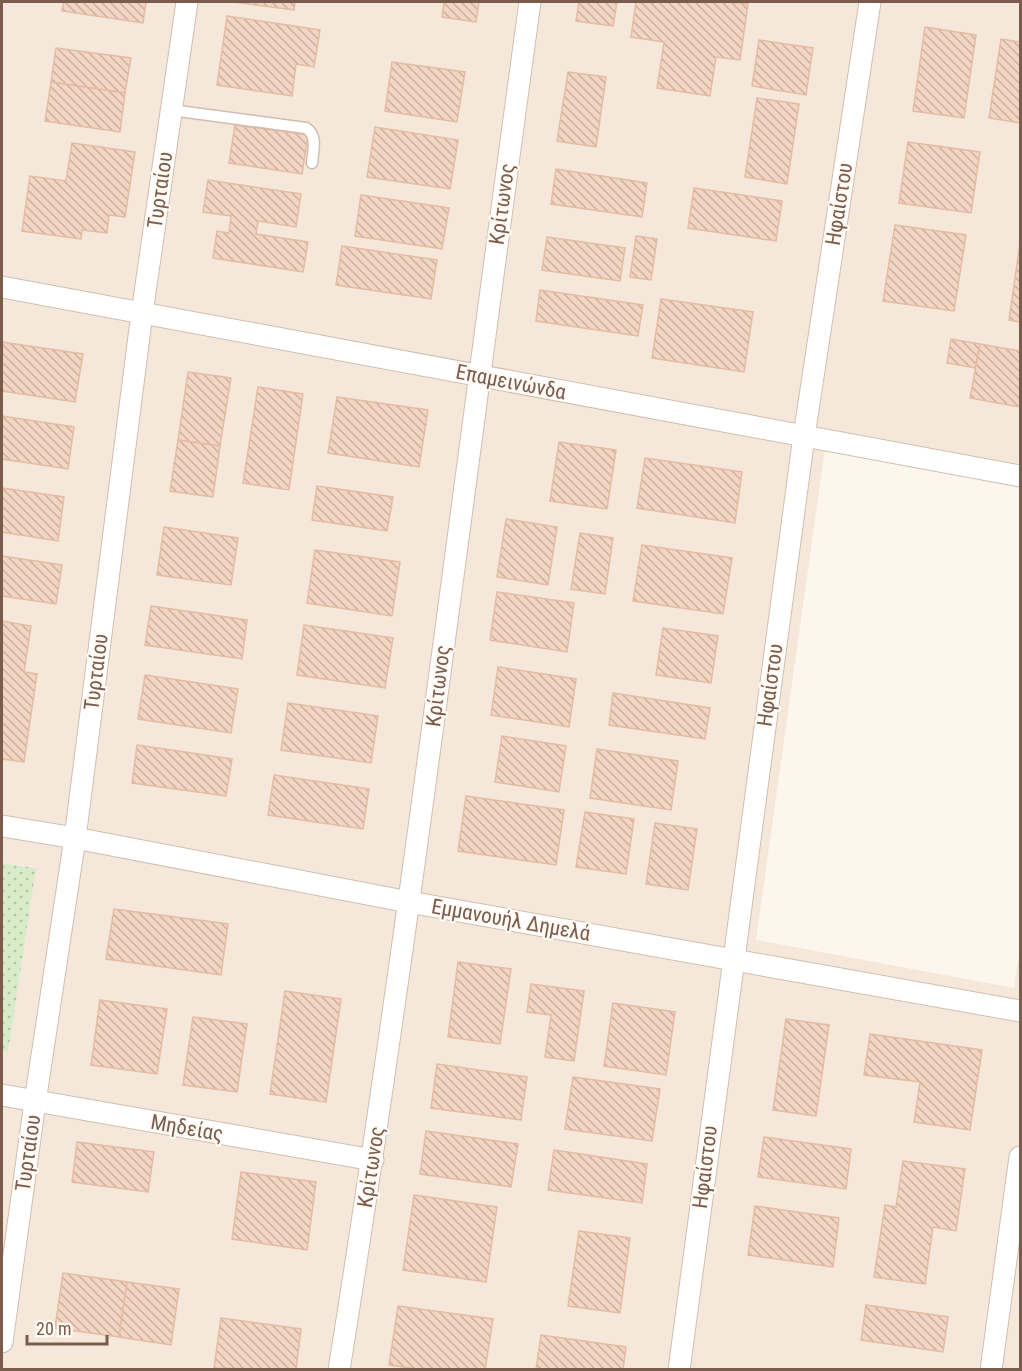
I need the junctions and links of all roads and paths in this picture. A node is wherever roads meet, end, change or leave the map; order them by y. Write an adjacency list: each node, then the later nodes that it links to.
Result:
1 (187, 2): 4 (street, Τυρταίου)
2 (530, 2): 8 (street, Κρίτωνος)
3 (870, 2): 9 (street, Ηφαίστου)
4 (171, 110): 5 (lane); 7 (street, Τυρταίου)
5 (312, 163)
6 (2, 287): 7 (street, Επαμεινώνδα)
7 (142, 313): 8 (street, Επαμεινώνδα); 12 (street, Τυρταίου)
8 (478, 376): 9 (street, Επαμεινώνδα); 13 (street, Κρίτωνος)
9 (804, 436): 10 (street, Επαμεινώνδα); 14 (street, Ηφαίστου)
10 (1020, 476)
11 (2, 826): 12 (street, Εμμανουήλ Δημελά)
12 (75, 838): 13 (street, Εμμανουήλ Δημελά); 17 (street, Τυρταίου)
13 (410, 902): 14 (street, Εμμανουήλ Δημελά); 19 (street, Κρίτωνος)
14 (732, 958): 15 (street, Εμμανουήλ Δημελά); 22 (street, Ηφαίστου)
15 (1020, 1011)
16 (2, 1095): 17 (street, Μηδείας)
17 (35, 1102): 19 (street, Μηδείας); 20 (street, Τυρταίου)
18 (1020, 1157): 23 (street)
19 (373, 1160): 21 (street, Κρίτωνος)
20 (2, 1342)
21 (339, 1370)
22 (679, 1370)
23 (991, 1370)

